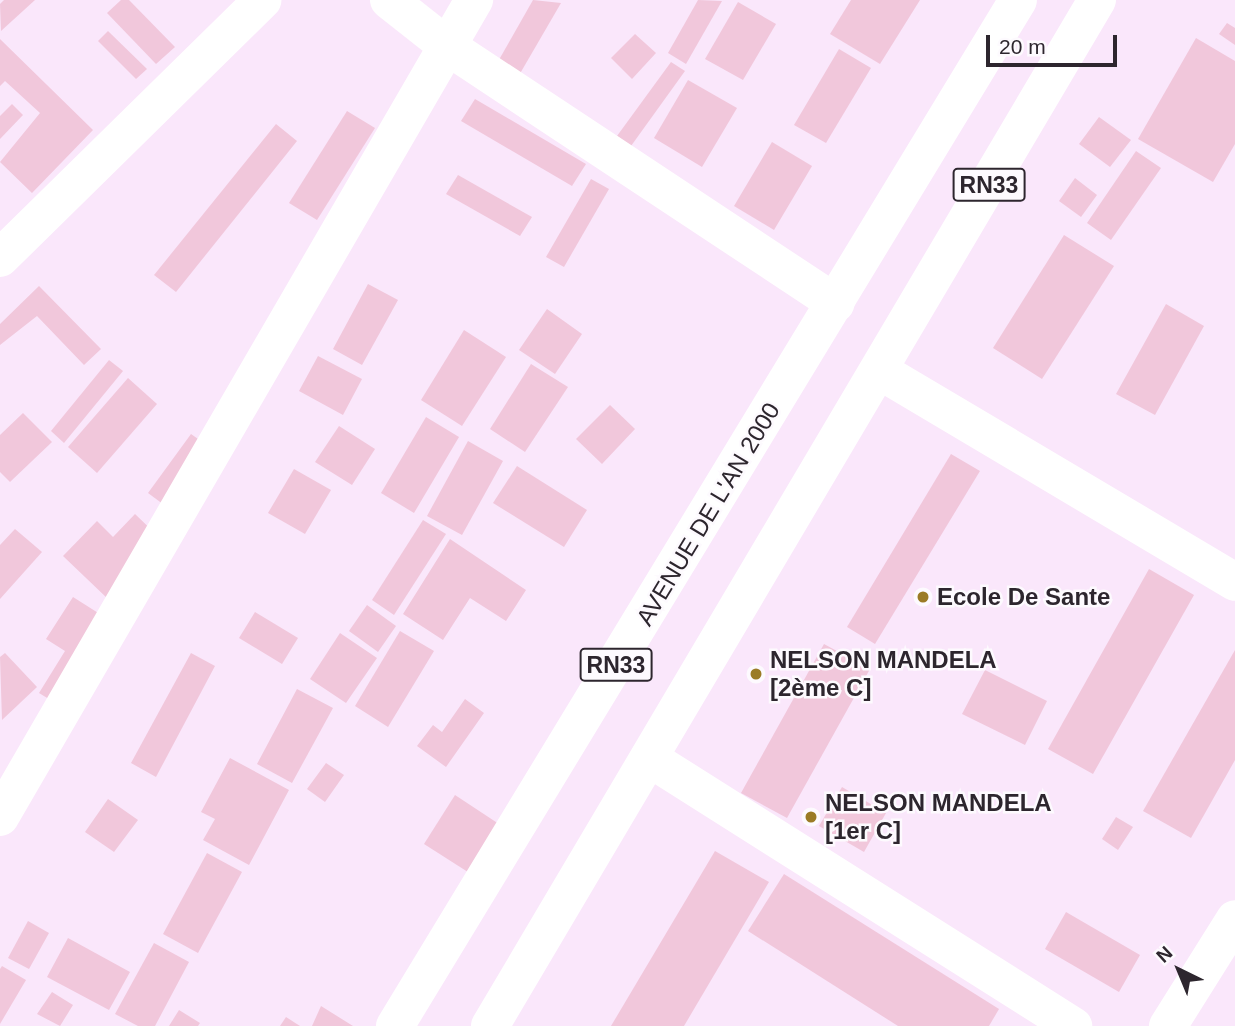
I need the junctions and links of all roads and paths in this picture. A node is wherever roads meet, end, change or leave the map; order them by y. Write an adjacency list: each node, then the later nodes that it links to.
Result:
1 (263, 0): 7 (street)
2 (389, 0): 6 (street)
3 (474, 0): 6 (street)
4 (1018, 0): 8 (street, AVENUE DE L'AN 2000 / RN33)
5 (1097, 0): 9 (street, RN33)
6 (447, 46): 8 (street); 12 (street)
7 (0, 258)
8 (836, 303): 14 (street, AVENUE DE L'AN 2000 / RN33)
9 (880, 371): 10 (street); 11 (street, RN33)
10 (1235, 582)
11 (649, 758): 15 (street, RN33); 16 (street)
12 (0, 817)
13 (1235, 919): 17 (street)
14 (395, 1026)
15 (490, 1026)
16 (1073, 1026)
17 (1168, 1026)

